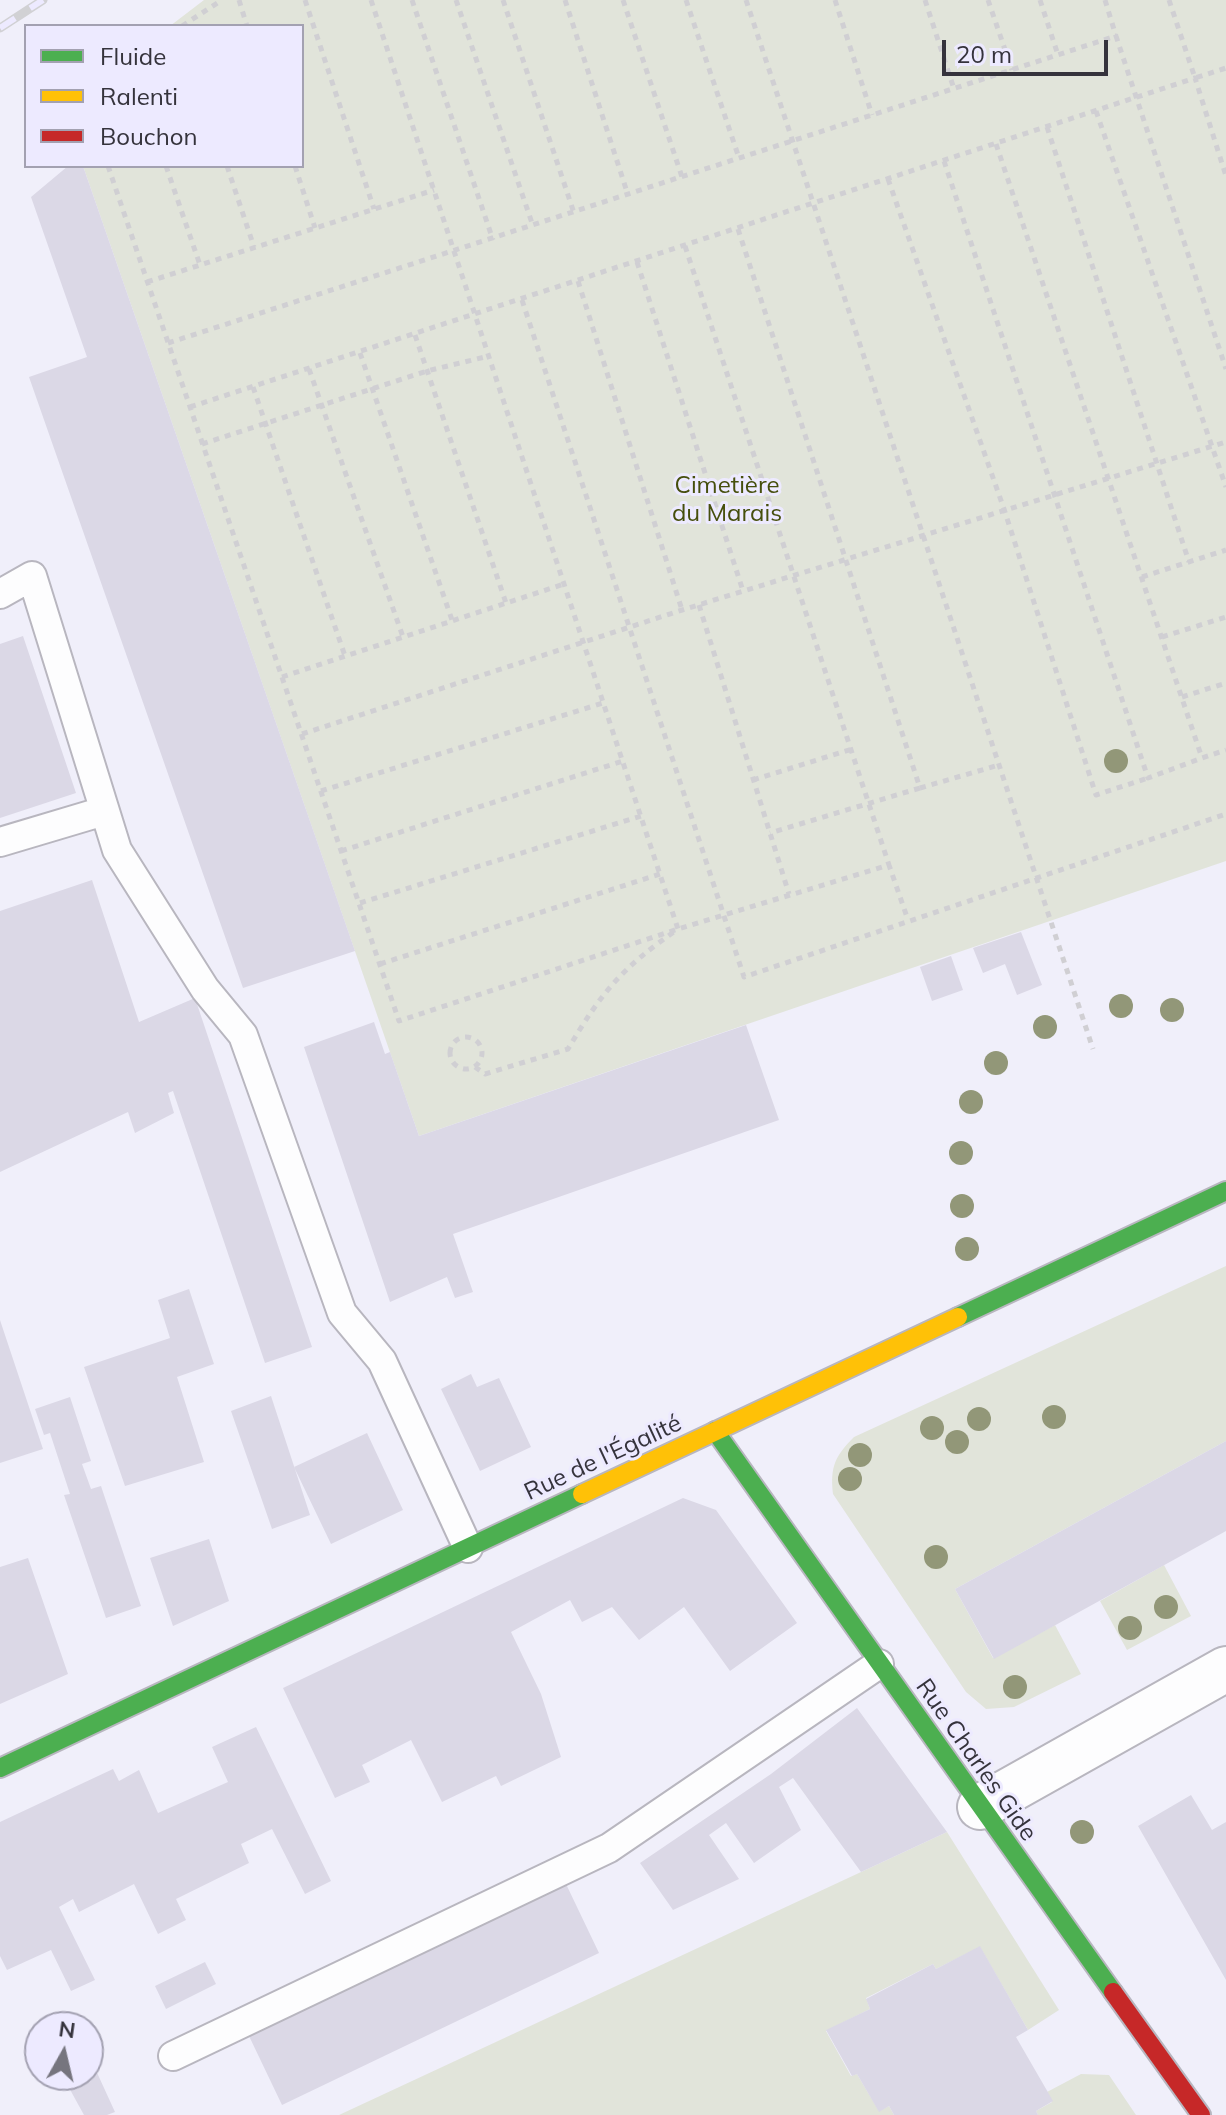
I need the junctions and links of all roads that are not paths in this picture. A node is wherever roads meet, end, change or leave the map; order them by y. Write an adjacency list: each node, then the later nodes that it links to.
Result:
1 (0, 594): 2 (lane)
2 (104, 811): 3 (lane); 6 (lane)
3 (0, 842)
4 (1226, 1191): 5 (street, Rue de l'Égalité)
5 (715, 1431): 6 (street, Rue de l'Égalité); 7 (street, Rue Charles Gide)
6 (468, 1548): 9 (street, Rue de l'Égalité)
7 (879, 1664): 10 (street, Rue Charles Gide); 11 (lane)
8 (1226, 1669): 10 (street)
9 (0, 1768)
10 (980, 1807): 12 (street, Rue Charles Gide)
11 (173, 2056)
12 (1201, 2115)

